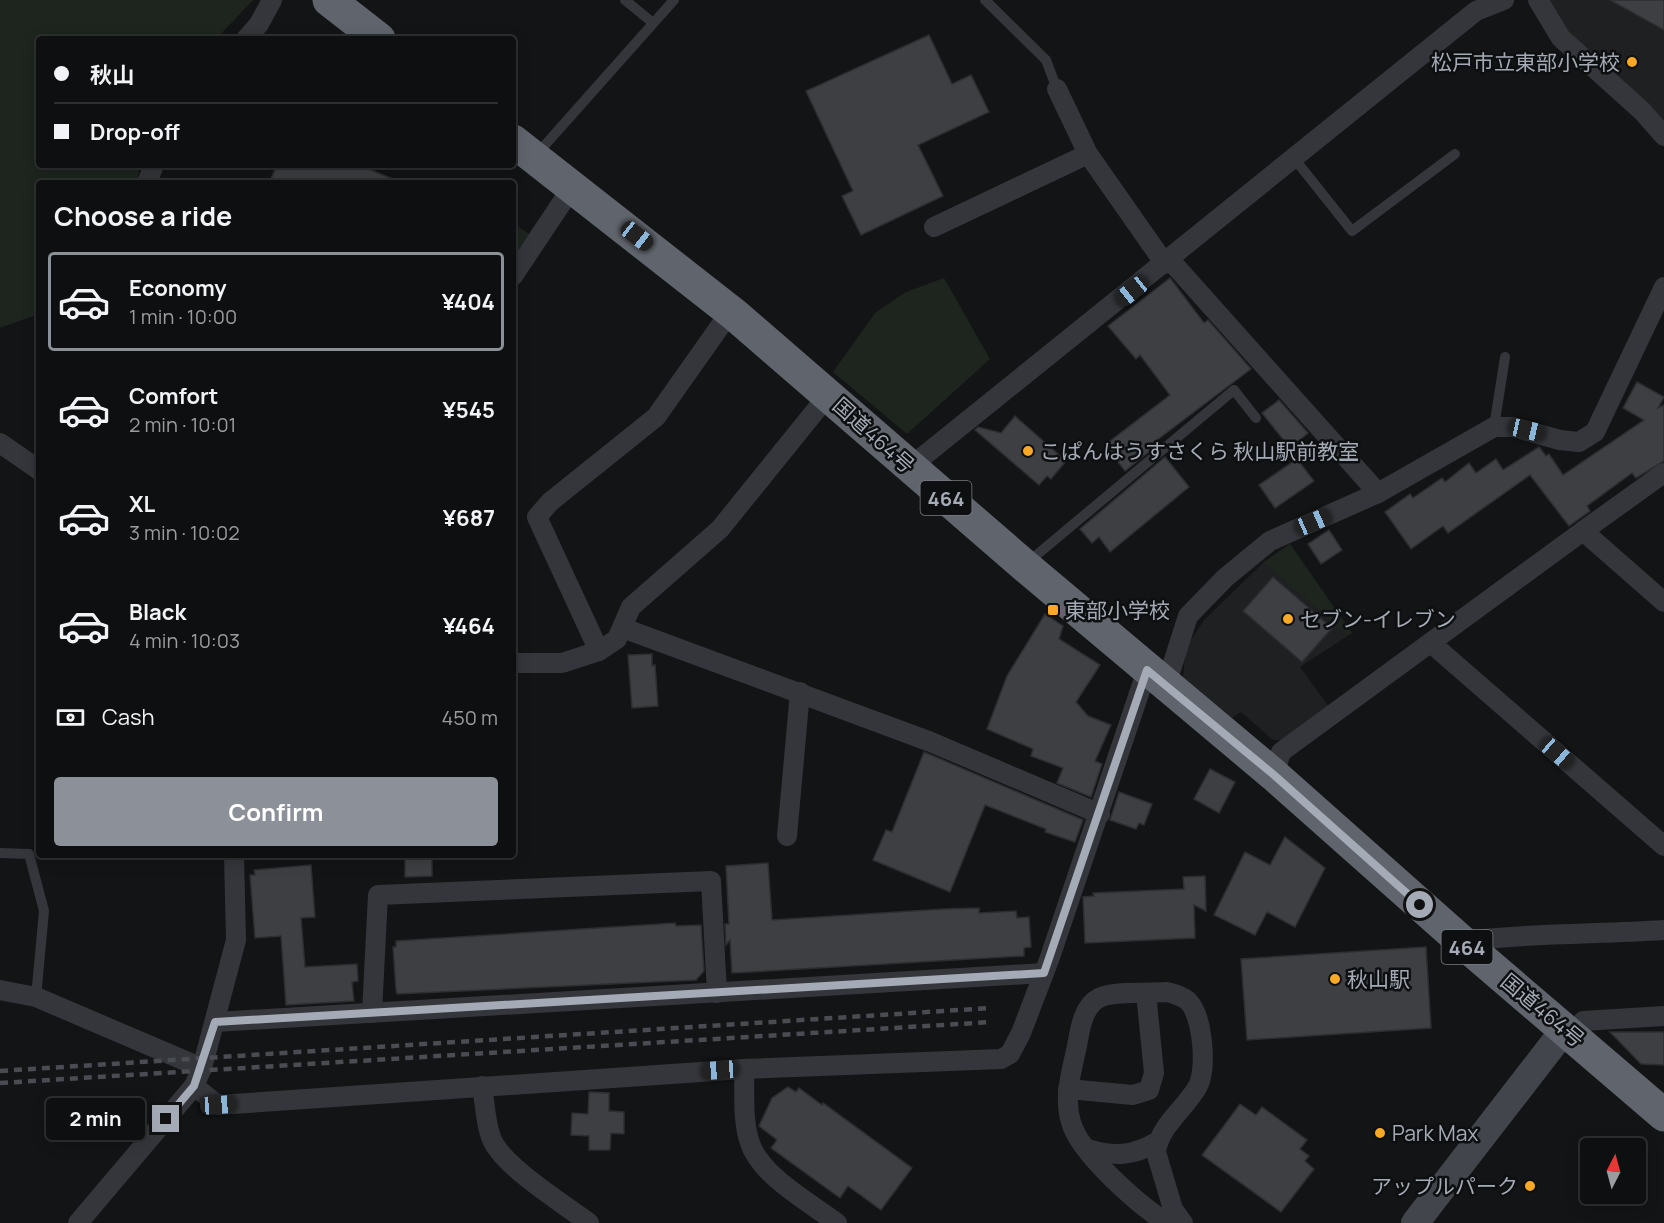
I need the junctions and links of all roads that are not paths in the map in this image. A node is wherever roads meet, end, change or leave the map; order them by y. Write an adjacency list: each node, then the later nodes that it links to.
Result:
1 (272, 0): 10 (street)
2 (329, 0): 11 (highway)
3 (625, 0): 9 (lane)
4 (674, 0): 9 (lane)
5 (985, 0): 12 (lane)
6 (1504, 0): 8 (street)
7 (1538, 0): 13 (street)
8 (1473, 5): 17 (street)
9 (653, 23): 14 (lane)
10 (249, 36)
11 (375, 36)
12 (1057, 89): 15 (street)
13 (1664, 136)
14 (524, 149): 18 (highway, 国道464号 / 464)
15 (1088, 154): 19 (street); 20 (street)
16 (1455, 154): 17 (lane)
17 (1293, 157): 20 (street)
18 (573, 186): 21 (street); 23 (highway, 国道464号 / 464)
19 (934, 227)
20 (1167, 262): 29 (street); 32 (street)
21 (516, 272)
22 (1664, 287): 27 (street)
23 (735, 315): 25 (highway, 国道464号 / 464); 38 (street)
24 (1505, 357): 27 (lane)
25 (829, 394): 29 (highway, 国道464号 / 464); 36 (street)
26 (1256, 418): 34 (lane)
27 (1494, 427): 32 (street)
28 (0, 443): 30 (street)
29 (910, 467): 34 (highway, 国道464号 / 464)
30 (36, 468)
31 (1664, 473): 33 (street)
32 (1378, 493): 40 (street)
33 (1583, 531): 35 (street); 37 (street)
34 (1025, 566): 40 (highway, 国道464号 / 464)
35 (1664, 602)
36 (623, 628): 38 (street); 41 (street)
37 (1432, 644): 42 (street); 45 (street)
38 (599, 651): 39 (street)
39 (516, 663)
40 (1156, 677): 42 (highway, 国道464号 / 464); 43 (street)
41 (801, 692): 43 (street); 44 (street)
42 (1274, 775): 58 (highway, 国道464号 / 464)
43 (1100, 814): 50 (street)
44 (787, 836)
45 (1664, 846)
46 (0, 853): 54 (lane)
47 (234, 858): 57 (street)
48 (1664, 930): 49 (street)
49 (1485, 939)
50 (1044, 973): 52 (street); 60 (street)
51 (0, 990): 54 (street)
52 (717, 993): 55 (street); 55 (street)
53 (1146, 993): 63 (street); 63 (street); 65 (street)
54 (36, 997): 59 (street)
55 (372, 1013): 57 (street)
56 (1664, 1016): 58 (street)
57 (215, 1022): 59 (street)
58 (1574, 1025): 64 (highway, 国道464号 / 464); 73 (street)
59 (202, 1068): 61 (street)
60 (744, 1069): 62 (street); 70 (street)
61 (194, 1086): 62 (street); 68 (street)
62 (482, 1086): 69 (street)
63 (1068, 1089): 66 (street)
64 (1664, 1114)
65 (1157, 1142): 66 (street); 72 (street)
66 (1088, 1149): 67 (street)
67 (1145, 1217): 71 (street)
68 (78, 1223)
69 (589, 1223)
70 (837, 1223)
71 (1167, 1223)
72 (1183, 1223)
73 (1415, 1223)

